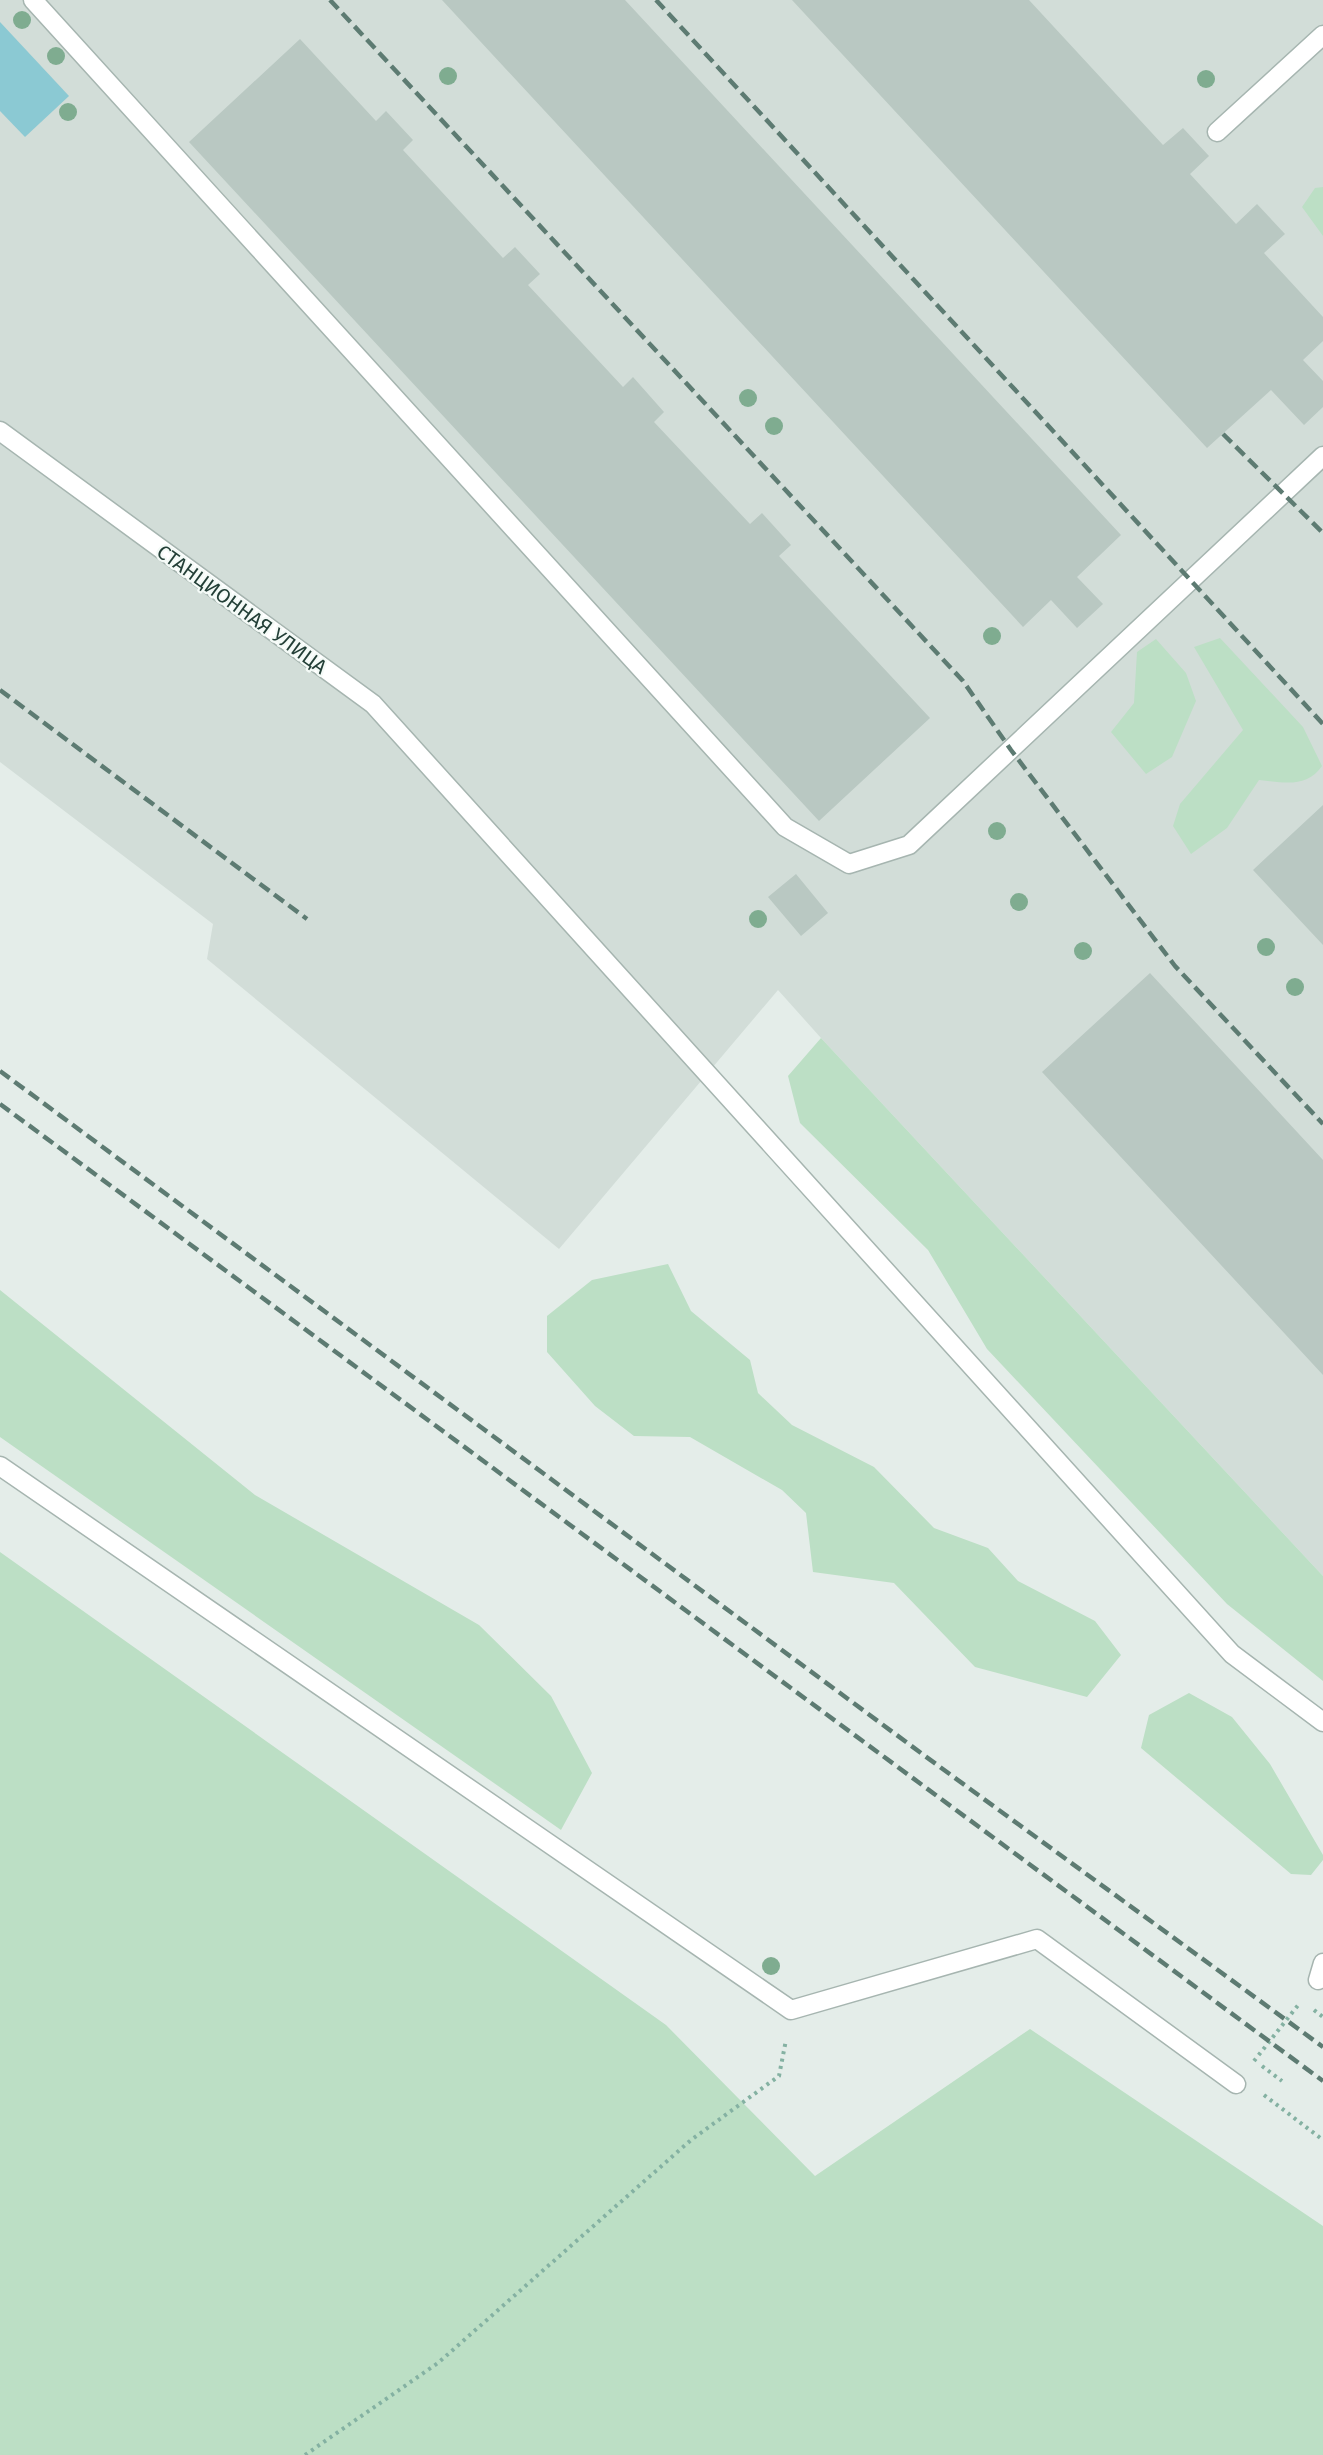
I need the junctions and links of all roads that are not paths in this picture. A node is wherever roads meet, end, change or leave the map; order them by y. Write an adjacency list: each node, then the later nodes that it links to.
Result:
1 (33, 0): 5 (street)
2 (1323, 35): 3 (street)
3 (1217, 132)
4 (0, 431): 7 (street, СТАНЦИОННАЯ УЛИЦА)
5 (1323, 456)
6 (0, 1466): 8 (street)
7 (1323, 1722)
8 (1236, 2084)

